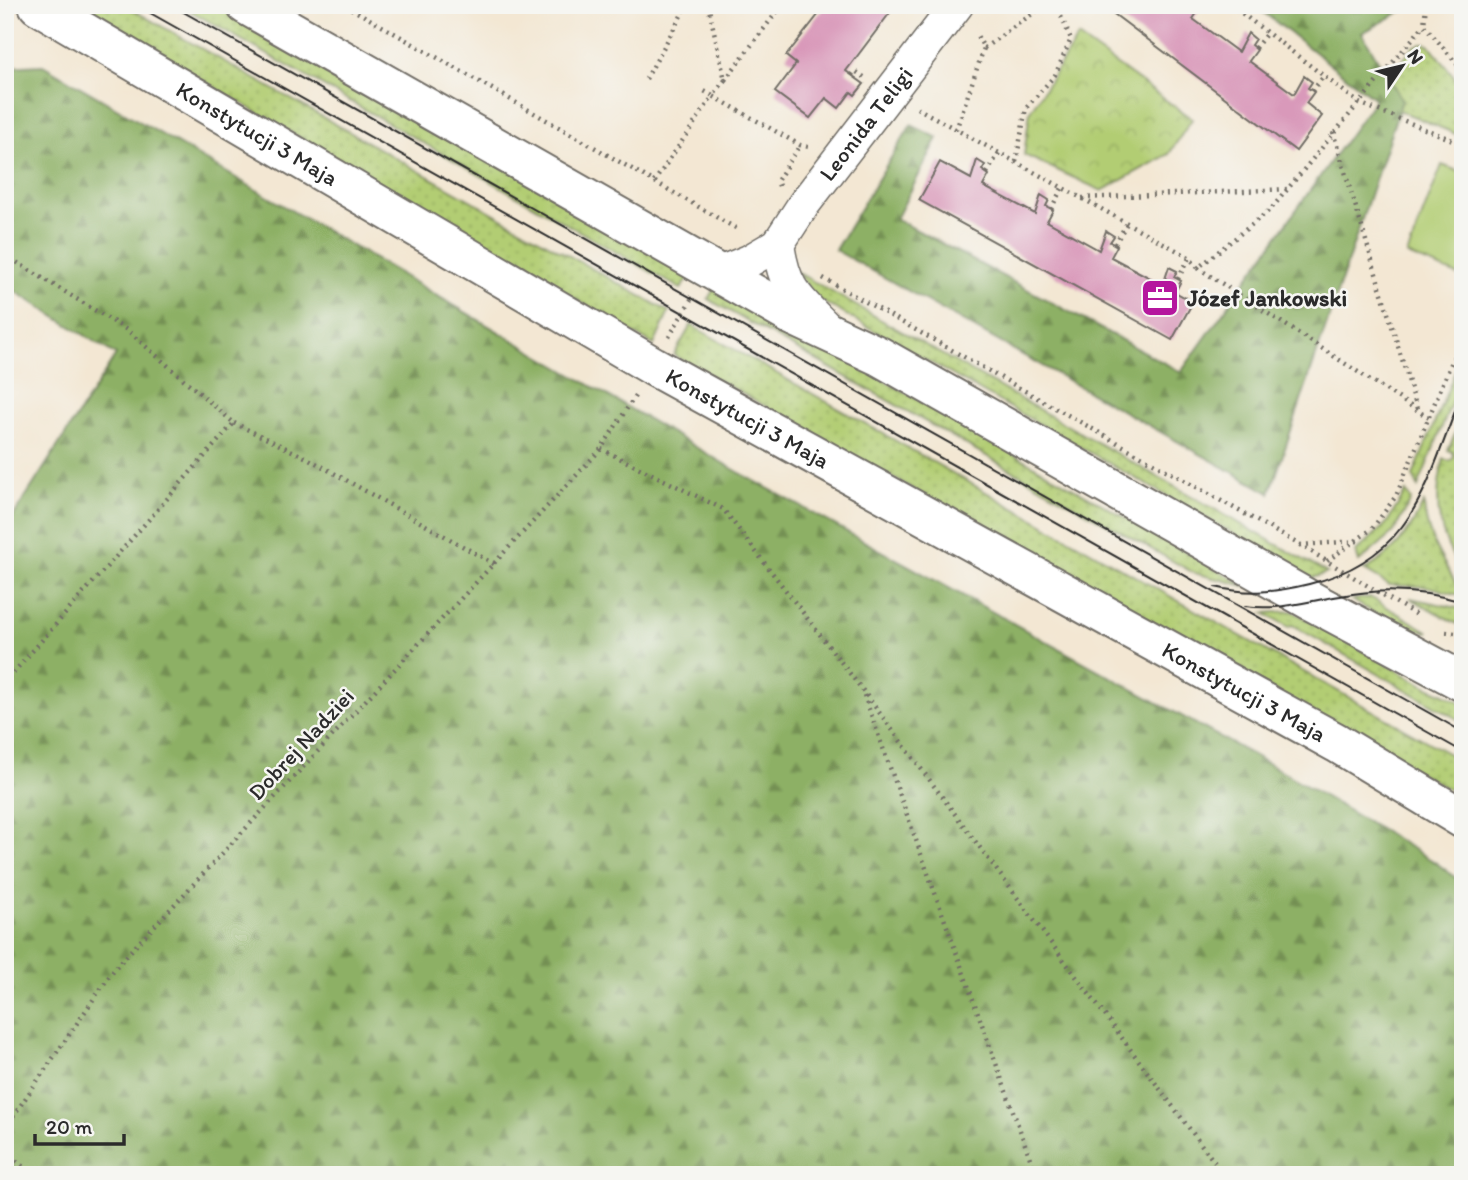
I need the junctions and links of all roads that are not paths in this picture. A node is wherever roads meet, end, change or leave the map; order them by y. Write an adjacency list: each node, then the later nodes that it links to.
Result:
1 (38, 5): 8 (street, Konstytucji 3 Maja)
2 (246, 5): 5 (street)
3 (964, 16): 4 (street, Leonida Teligi)
4 (776, 248): 5 (street, Leonida Teligi); 6 (street)
5 (714, 270): 6 (street)
6 (828, 330): 7 (street)
7 (1463, 682)
8 (1463, 818)

